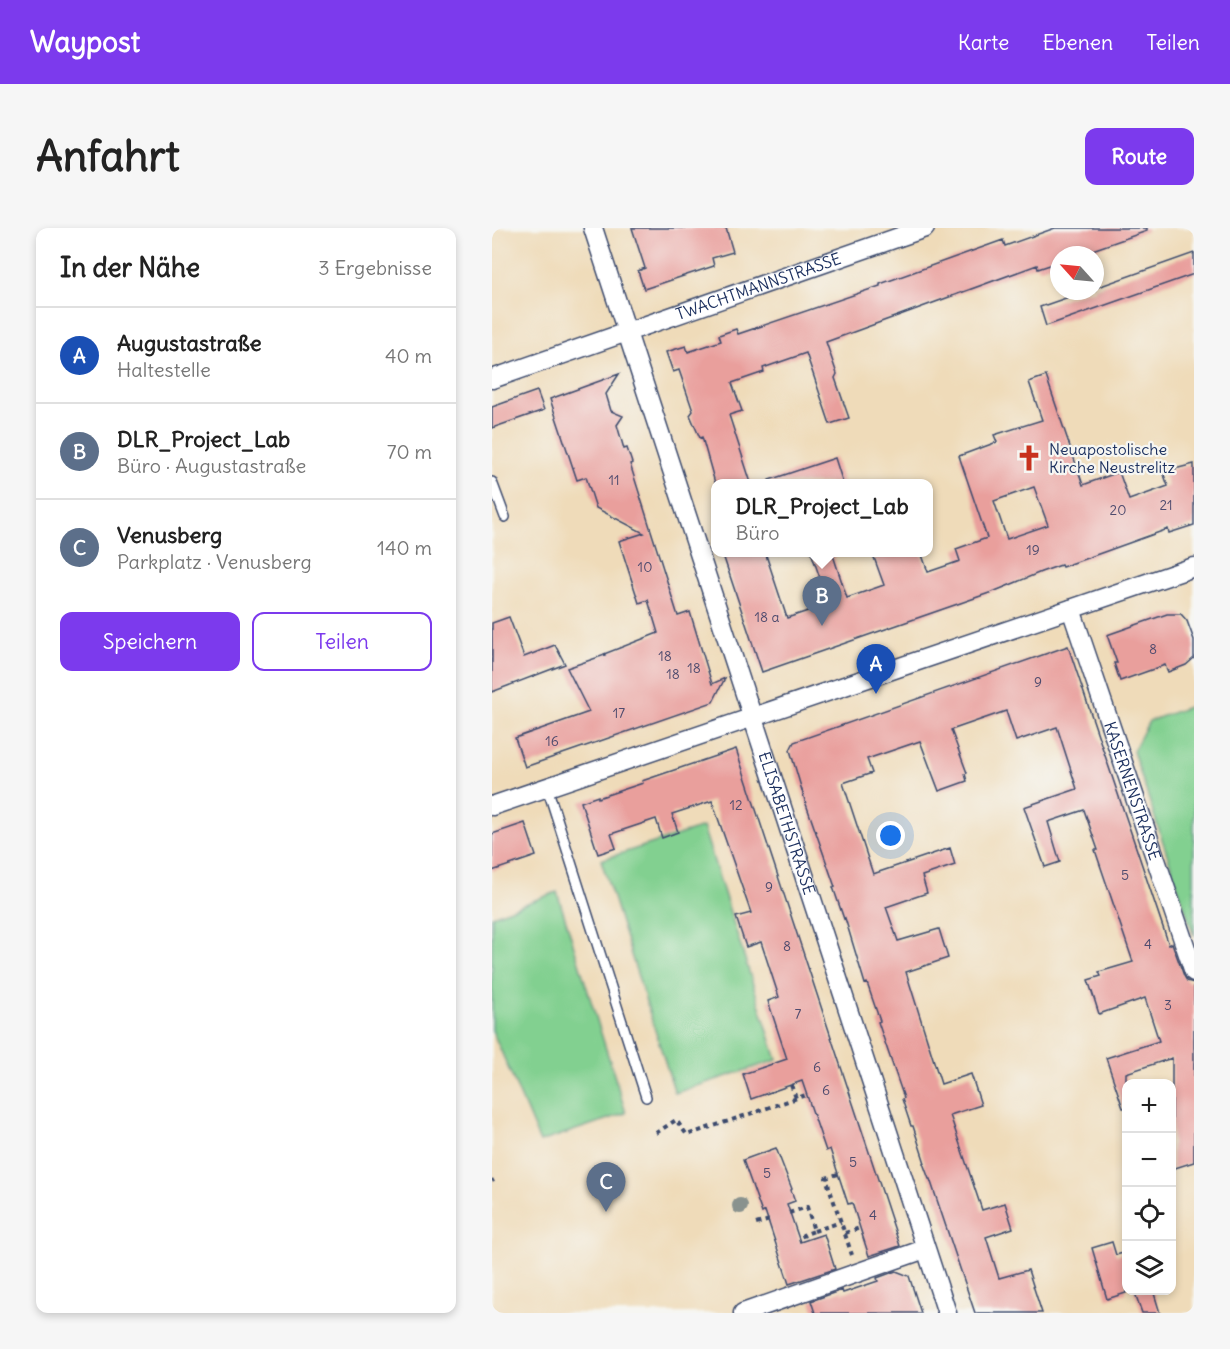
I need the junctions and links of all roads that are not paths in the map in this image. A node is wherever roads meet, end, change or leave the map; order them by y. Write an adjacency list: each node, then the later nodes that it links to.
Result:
1 (593, 228): 3 (street, ELISABETHSTRASSE)
2 (925, 228): 3 (street, TWACHTMANNSTRASSE)
3 (626, 332): 4 (street); 9 (street, ELISABETHSTRASSE)
4 (492, 379)
5 (492, 482): 6 (lane)
6 (505, 517)
7 (1194, 567): 8 (street)
8 (1071, 609): 9 (street); 12 (street, KASERNENSTRASSE)
9 (752, 717): 10 (street); 14 (street, ELISABETHSTRASSE)
10 (547, 787): 11 (street); 13 (lane)
11 (492, 806)
12 (1194, 972)
13 (646, 1097)
14 (926, 1249): 15 (street); 16 (street, ELISABETHSTRASSE)
15 (743, 1313)
16 (947, 1313)

